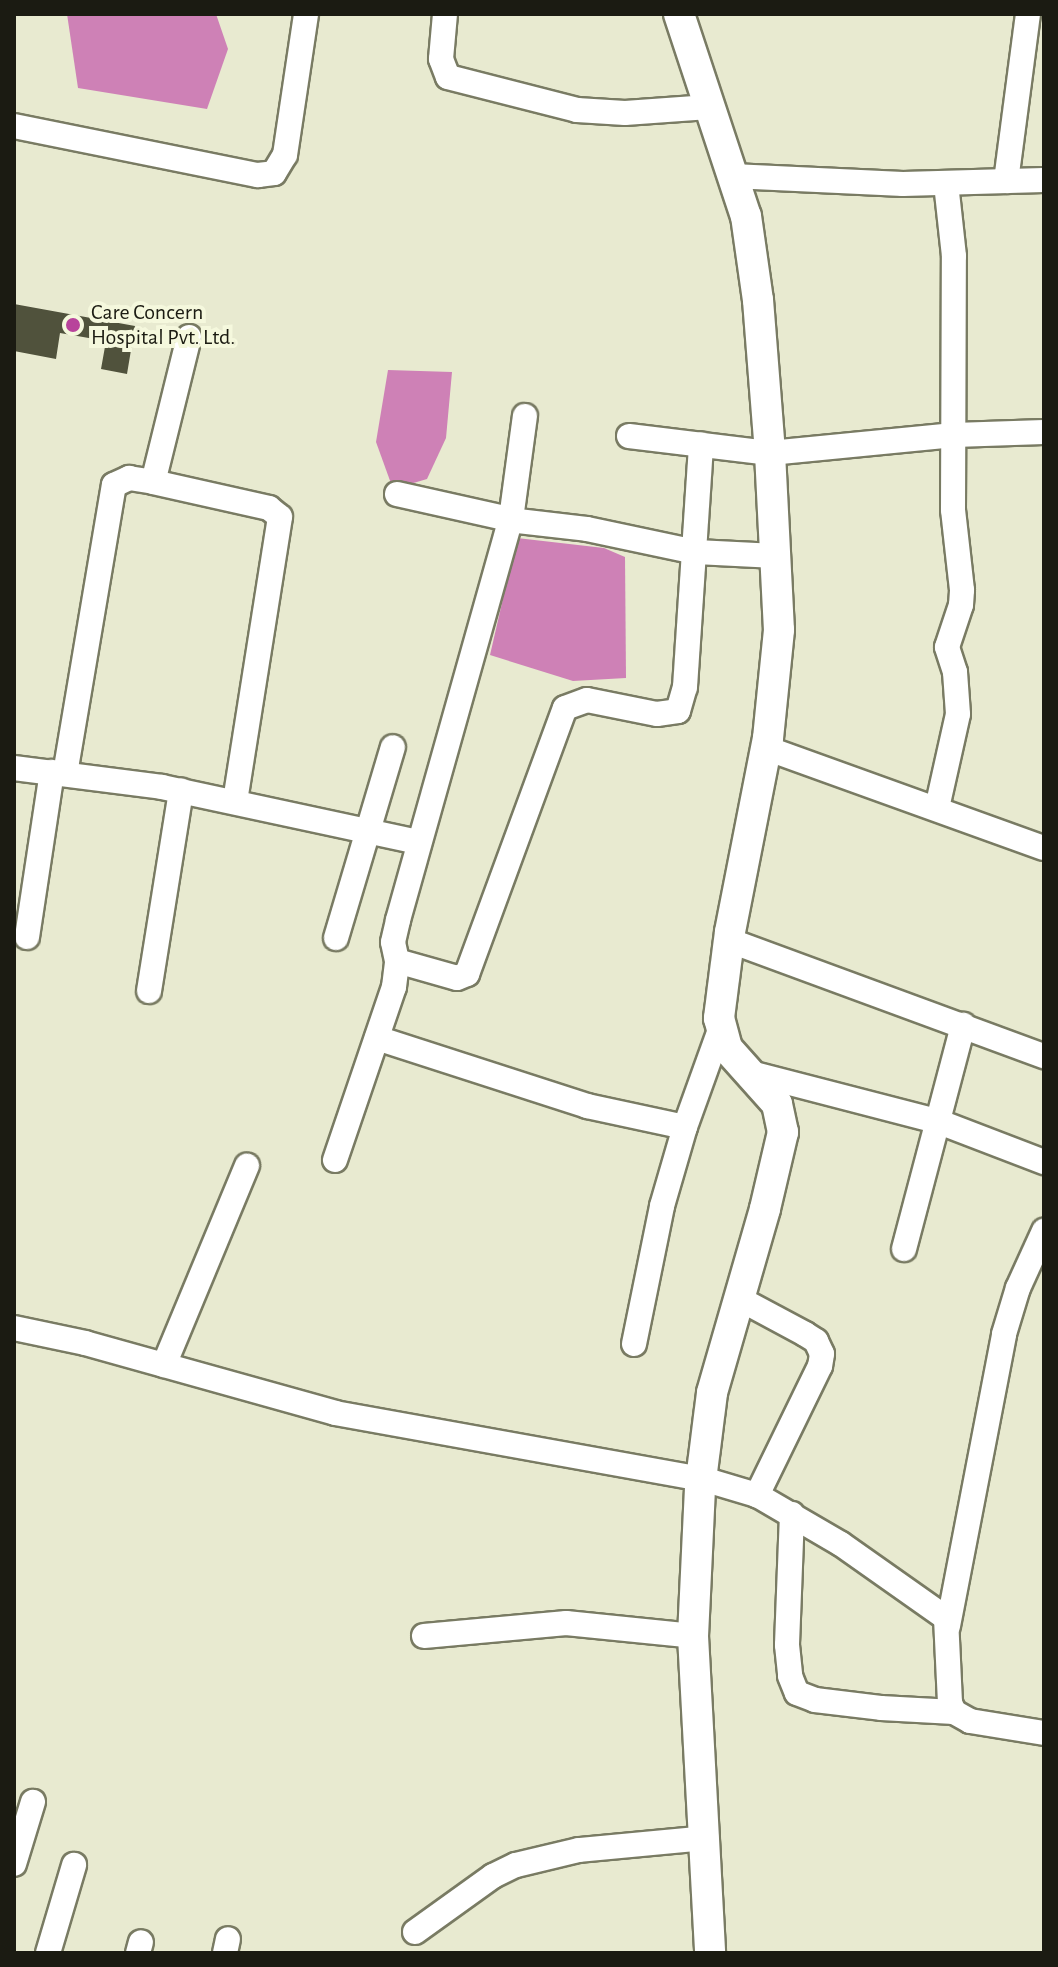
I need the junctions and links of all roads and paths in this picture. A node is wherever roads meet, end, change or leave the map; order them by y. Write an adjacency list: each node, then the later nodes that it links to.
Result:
1 (306, 14): 6 (street)
2 (445, 14): 5 (street)
3 (679, 14): 5 (street)
4 (1028, 14): 9 (street)
5 (709, 107): 7 (street)
6 (14, 126)
7 (732, 176): 10 (street); 17 (street)
8 (1044, 180): 9 (street)
9 (1006, 181): 10 (street)
10 (946, 183): 14 (street)
11 (189, 337): 18 (street)
12 (525, 416): 20 (street)
13 (1044, 432): 14 (street)
14 (954, 435): 17 (street); 29 (street)
15 (629, 436): 16 (street)
16 (701, 445): 17 (street); 21 (street)
17 (770, 453): 22 (street)
18 (153, 482): 26 (street); 28 (street)
19 (397, 494): 20 (street)
20 (511, 519): 21 (street); 31 (street)
21 (696, 552): 22 (street); 36 (street)
22 (776, 556): 24 (street)
23 (393, 747): 30 (street)
24 (766, 748): 29 (street); 35 (street)
25 (14, 768): 26 (street)
26 (58, 773): 27 (street); 33 (street)
27 (181, 791): 28 (street); 37 (street)
28 (235, 801): 30 (street)
29 (937, 808): 32 (street)
30 (367, 830): 31 (street); 34 (street)
31 (419, 842): 36 (street)
32 (1044, 848)
33 (27, 937)
34 (336, 938)
35 (728, 940): 38 (street); 39 (street)
36 (397, 961): 40 (street)
37 (149, 991)
38 (963, 1025): 41 (street); 43 (street)
39 (720, 1030): 42 (street); 44 (street)
40 (377, 1038): 44 (street); 45 (street)
41 (1044, 1056)
42 (751, 1073): 43 (street); 50 (street)
43 (937, 1121): 46 (street); 49 (street)
44 (685, 1127): 52 (street)
45 (335, 1160)
46 (1044, 1162)
47 (247, 1166): 53 (street)
48 (1044, 1231): 57 (street)
49 (904, 1249)
50 (738, 1298): 54 (street); 55 (street)
51 (14, 1328): 53 (street)
52 (634, 1344)
53 (164, 1365): 54 (street)
54 (703, 1479): 55 (street); 59 (street)
55 (757, 1495): 56 (street)
56 (792, 1514): 57 (street); 60 (street)
57 (948, 1626): 60 (street)
58 (424, 1636): 59 (street)
59 (693, 1636): 63 (street)
60 (954, 1712): 61 (street)
61 (1044, 1733)
62 (33, 1802): 64 (street)
63 (706, 1838): 66 (street); 68 (street)
64 (14, 1864)
65 (74, 1865): 67 (street)
66 (415, 1932)
67 (48, 1953)
68 (710, 1953)

